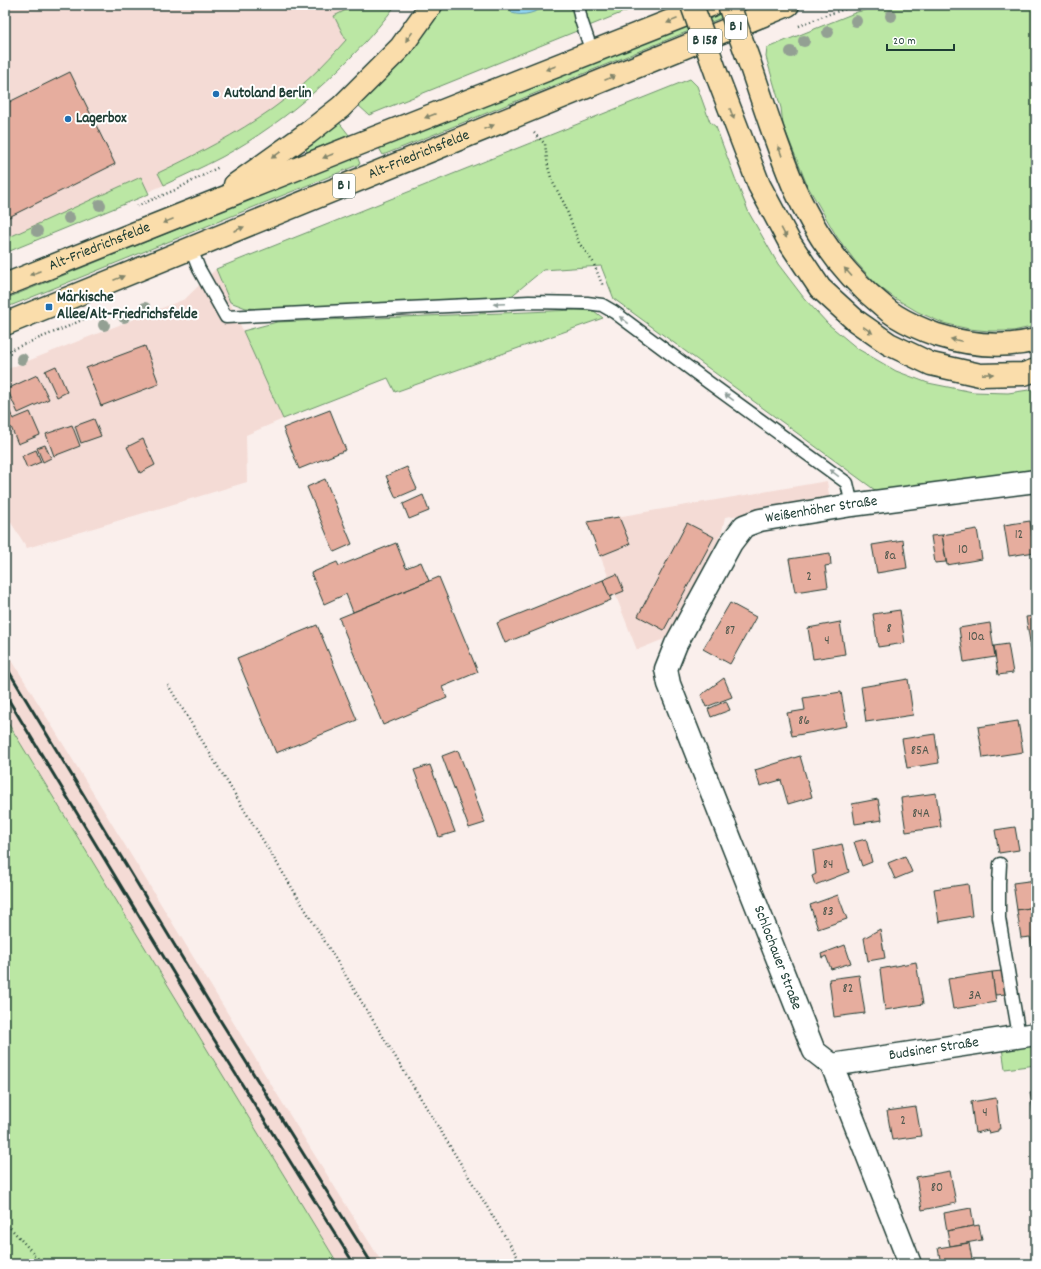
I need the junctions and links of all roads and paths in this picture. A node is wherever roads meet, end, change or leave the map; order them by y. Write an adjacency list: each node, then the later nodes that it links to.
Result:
1 (432, 5): 10 (main road, one-way to 10)
2 (578, 5): 7 (lane)
3 (710, 5): 7 (main road, Alt-Friedrichsfelde / B 1, one-way to 7); 16 (main road, B 158, one-way to 3, bridge); 17 (main road, B 158, one-way to 17, bridge)
4 (788, 5): 12 (main road, Alt-Friedrichsfelde / B 1, one-way to 4)
5 (858, 5): 6 (path)
6 (805, 24)
7 (592, 52): 10 (main road, Alt-Friedrichsfelde / B 1, one-way to 10)
8 (534, 132): 14 (path)
9 (224, 165): 11 (path)
10 (205, 206): 13 (main road, Alt-Friedrichsfelde / B 1, one-way to 13)
11 (135, 207)
12 (191, 249): 14 (lane, one-way to 12); 15 (main road, Alt-Friedrichsfelde / B 1, one-way to 12)
13 (5, 285)
14 (602, 305): 19 (lane, one-way to 14)
15 (5, 324)
16 (1036, 340)
17 (1036, 370)
18 (1036, 481): 19 (street, Weißenhöher Straße)
19 (852, 505): 20 (street, Weißenhöher Straße)
20 (676, 644): 24 (street, Schlochauer Straße)
21 (168, 685): 27 (path)
22 (1000, 864): 23 (lane)
23 (1027, 1035): 24 (street, Budsiner Straße)
24 (832, 1065): 28 (street)
25 (5, 1222): 26 (path)
26 (43, 1264)
27 (522, 1264)
28 (910, 1264)

